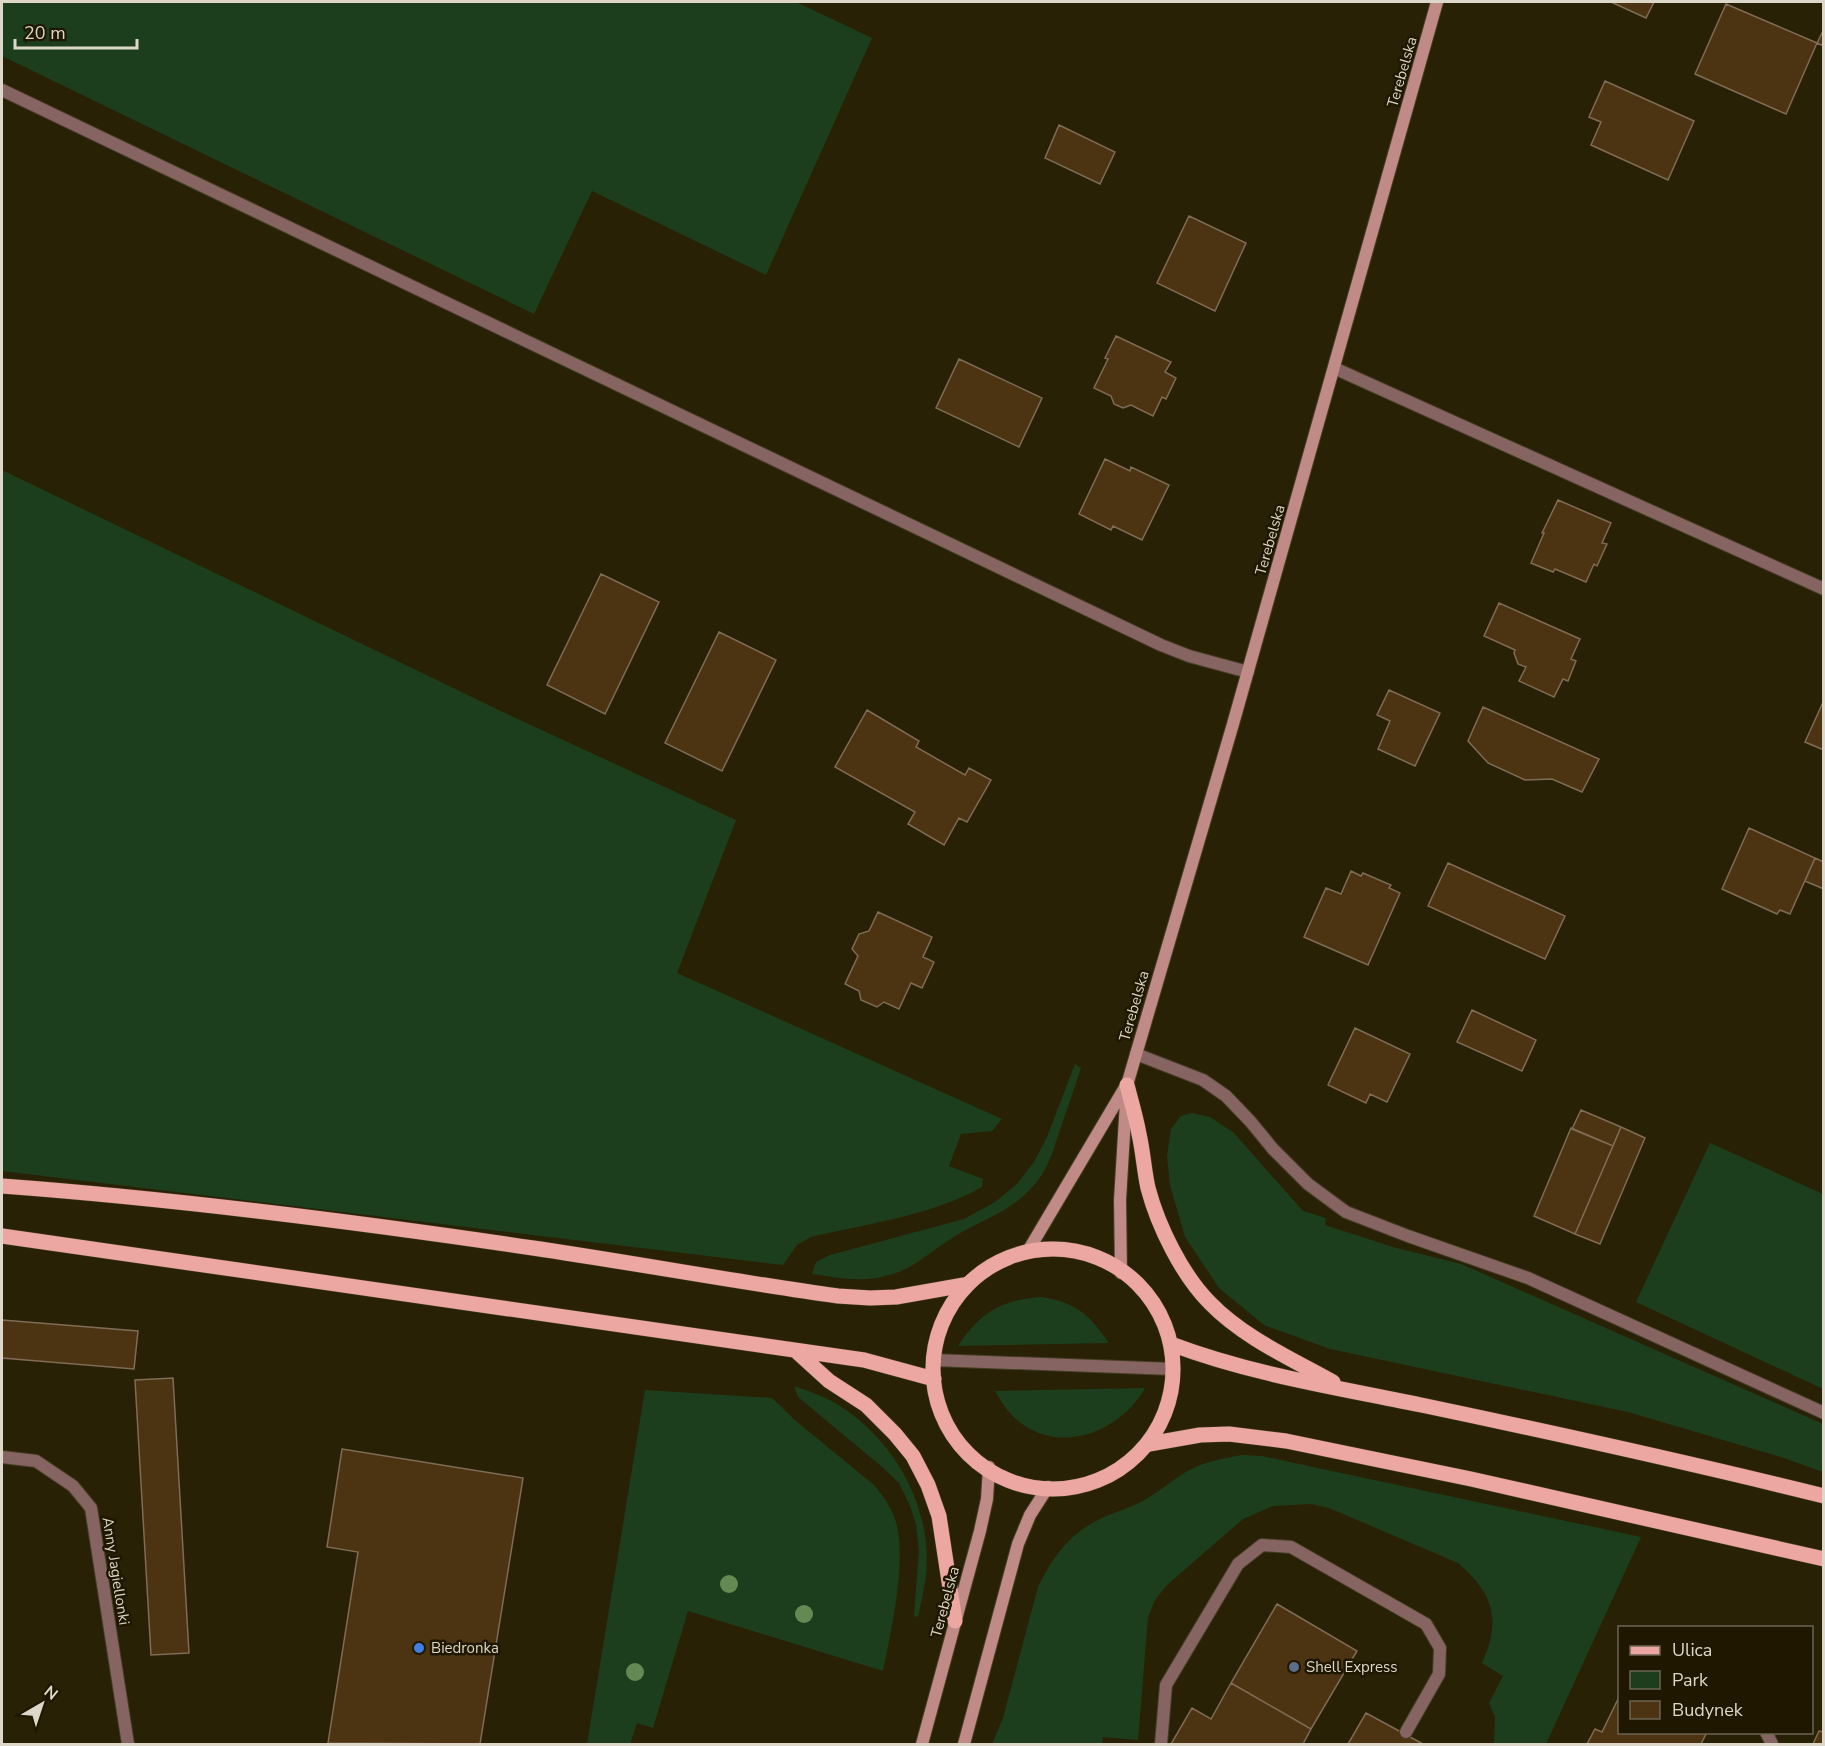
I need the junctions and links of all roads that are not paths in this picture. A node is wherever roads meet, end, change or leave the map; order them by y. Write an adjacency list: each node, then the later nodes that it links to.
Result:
1 (1437, 2): 3 (street, Terebelska)
2 (2, 90): 5 (street)
3 (1334, 368): 4 (street); 5 (street, Terebelska)
4 (1824, 589)
5 (1248, 672): 6 (street, Terebelska)
6 (1136, 1054): 7 (street, Terebelska); 19 (street)
7 (1126, 1085): 10 (street, Terebelska); 11 (street, Terebelska); 18 (main road)
8 (2, 1186): 12 (main road)
9 (2, 1236): 14 (main road)
10 (1028, 1251): 11 (main road); 12 (main road)
11 (1121, 1273): 13 (main road)
12 (964, 1286): 15 (main road)
13 (1171, 1344): 16 (main road); 18 (main road)
14 (796, 1351): 17 (main road); 26 (main road)
15 (934, 1360): 16 (street); 17 (main road)
16 (1173, 1369): 20 (main road)
17 (934, 1378): 22 (main road)
18 (1343, 1388): 24 (main road)
19 (1824, 1413)
20 (1149, 1444): 23 (main road); 25 (main road)
21 (2, 1457): 28 (street, Anny Jagiellonki)
22 (989, 1467): 23 (main road); 26 (street, Terebelska)
23 (1048, 1487): 30 (street)
24 (1824, 1496)
25 (1824, 1559)
26 (955, 1621): 29 (street, Terebelska)
27 (1406, 1732): 31 (street)
28 (128, 1744)
29 (922, 1744)
30 (964, 1744)
31 (1161, 1744)

